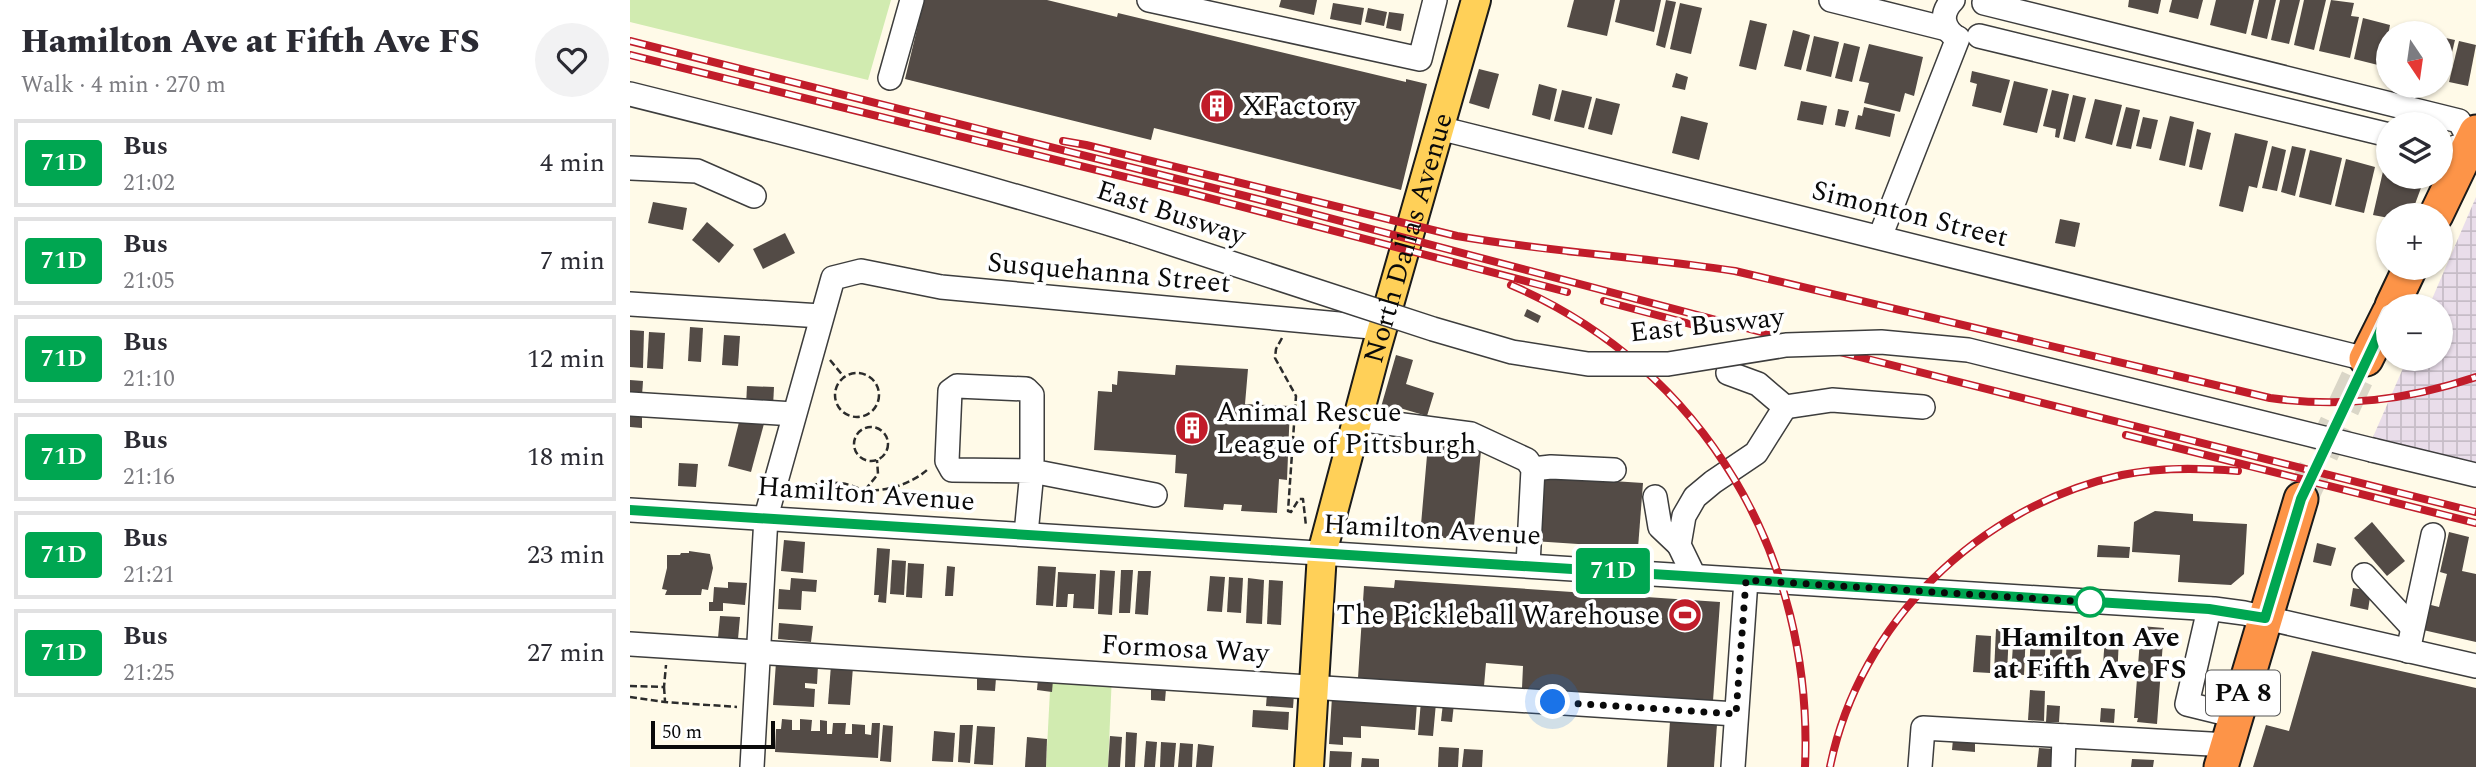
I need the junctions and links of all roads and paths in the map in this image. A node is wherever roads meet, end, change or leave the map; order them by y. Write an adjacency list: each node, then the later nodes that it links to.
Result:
1 (912, 0): 10 (street)
2 (1149, 0): 3 (street)
3 (1435, 0)
4 (1476, 0): 13 (main road, North Dallas Avenue)
5 (1831, 0): 8 (street)
6 (1953, 0): 8 (street)
7 (1982, 2): 8 (street); 9 (street)
8 (1961, 34): 12 (street); 19 (street)
9 (2232, 64): 12 (street); 15 (street)
10 (890, 78)
11 (630, 94): 39 (street, East Busway, bridge)
12 (2224, 94): 14 (street)
13 (1439, 128): 19 (street, Simonton Street); 22 (main road, North Dallas Avenue)
14 (2376, 132)
15 (2466, 142): 18 (highway)
16 (630, 168): 17 (street)
17 (754, 196)
18 (2441, 203)
19 (1880, 237): 26 (street, Simonton Street)
20 (630, 304): 21 (street)
21 (821, 316): 22 (street, Susquehanna Street); 32 (street)
22 (1382, 328): 33 (main road, North Dallas Avenue)
23 (1284, 336): 47 (path)
24 (2376, 339): 26 (highway)
25 (826, 356): 28 (path)
26 (2366, 359)
27 (1728, 373): 30 (street)
28 (845, 377): 28 (path)
29 (630, 404): 32 (street)
30 (1785, 407): 31 (street); 50 (street)
31 (1923, 407)
32 (794, 414): 46 (street)
33 (1357, 419): 35 (street); 51 (main road, North Dallas Avenue)
34 (877, 460): 34 (path); 40 (path)
35 (1532, 469): 37 (street); 52 (street)
36 (927, 470): 40 (path)
37 (1614, 470)
38 (1032, 471): 38 (street); 41 (street); 48 (street)
39 (2476, 475)
40 (865, 490): 44 (path)
41 (1155, 495)
42 (1655, 496): 50 (street)
43 (2301, 499): 57 (highway, PA 8)
44 (787, 500)
45 (630, 510): 46 (street, Hamilton Avenue)
46 (766, 517): 48 (street, Hamilton Avenue); 61 (street)
47 (1306, 529)
48 (1026, 534): 51 (street, Hamilton Avenue)
49 (2433, 535): 58 (street)
50 (1679, 545): 54 (street)
51 (1322, 553): 52 (street, Hamilton Avenue); 66 (main road, North Dallas Avenue)
52 (1528, 565): 54 (street, Hamilton Avenue)
53 (2364, 575): 58 (street)
54 (1694, 576): 55 (street, Hamilton Avenue)
55 (1746, 580): 56 (street, Hamilton Avenue); 70 (street)
56 (2209, 609): 57 (street, Hamilton Avenue); 72 (street)
57 (2265, 618): 60 (street, Hamilton Avenue); 72 (highway, PA 8)
58 (2412, 627): 60 (street)
59 (630, 644): 61 (street, Formosa Way)
60 (2408, 651): 63 (street, Hamilton Avenue)
61 (758, 652): 66 (street, Formosa Way); 73 (street)
62 (667, 655): 65 (path)
63 (2476, 666)
64 (630, 686): 65 (path)
65 (664, 687): 68 (path)
66 (1313, 687): 70 (street, Formosa Way); 74 (main road, North Dallas Avenue)
67 (630, 697): 68 (path)
68 (665, 702): 69 (path)
69 (740, 707)
70 (1736, 714): 75 (street)
71 (2064, 736): 72 (street); 76 (street); 77 (street)
72 (2228, 743)
73 (752, 767)
74 (1309, 767)
75 (1733, 767)
76 (1920, 767)
77 (2063, 767)

